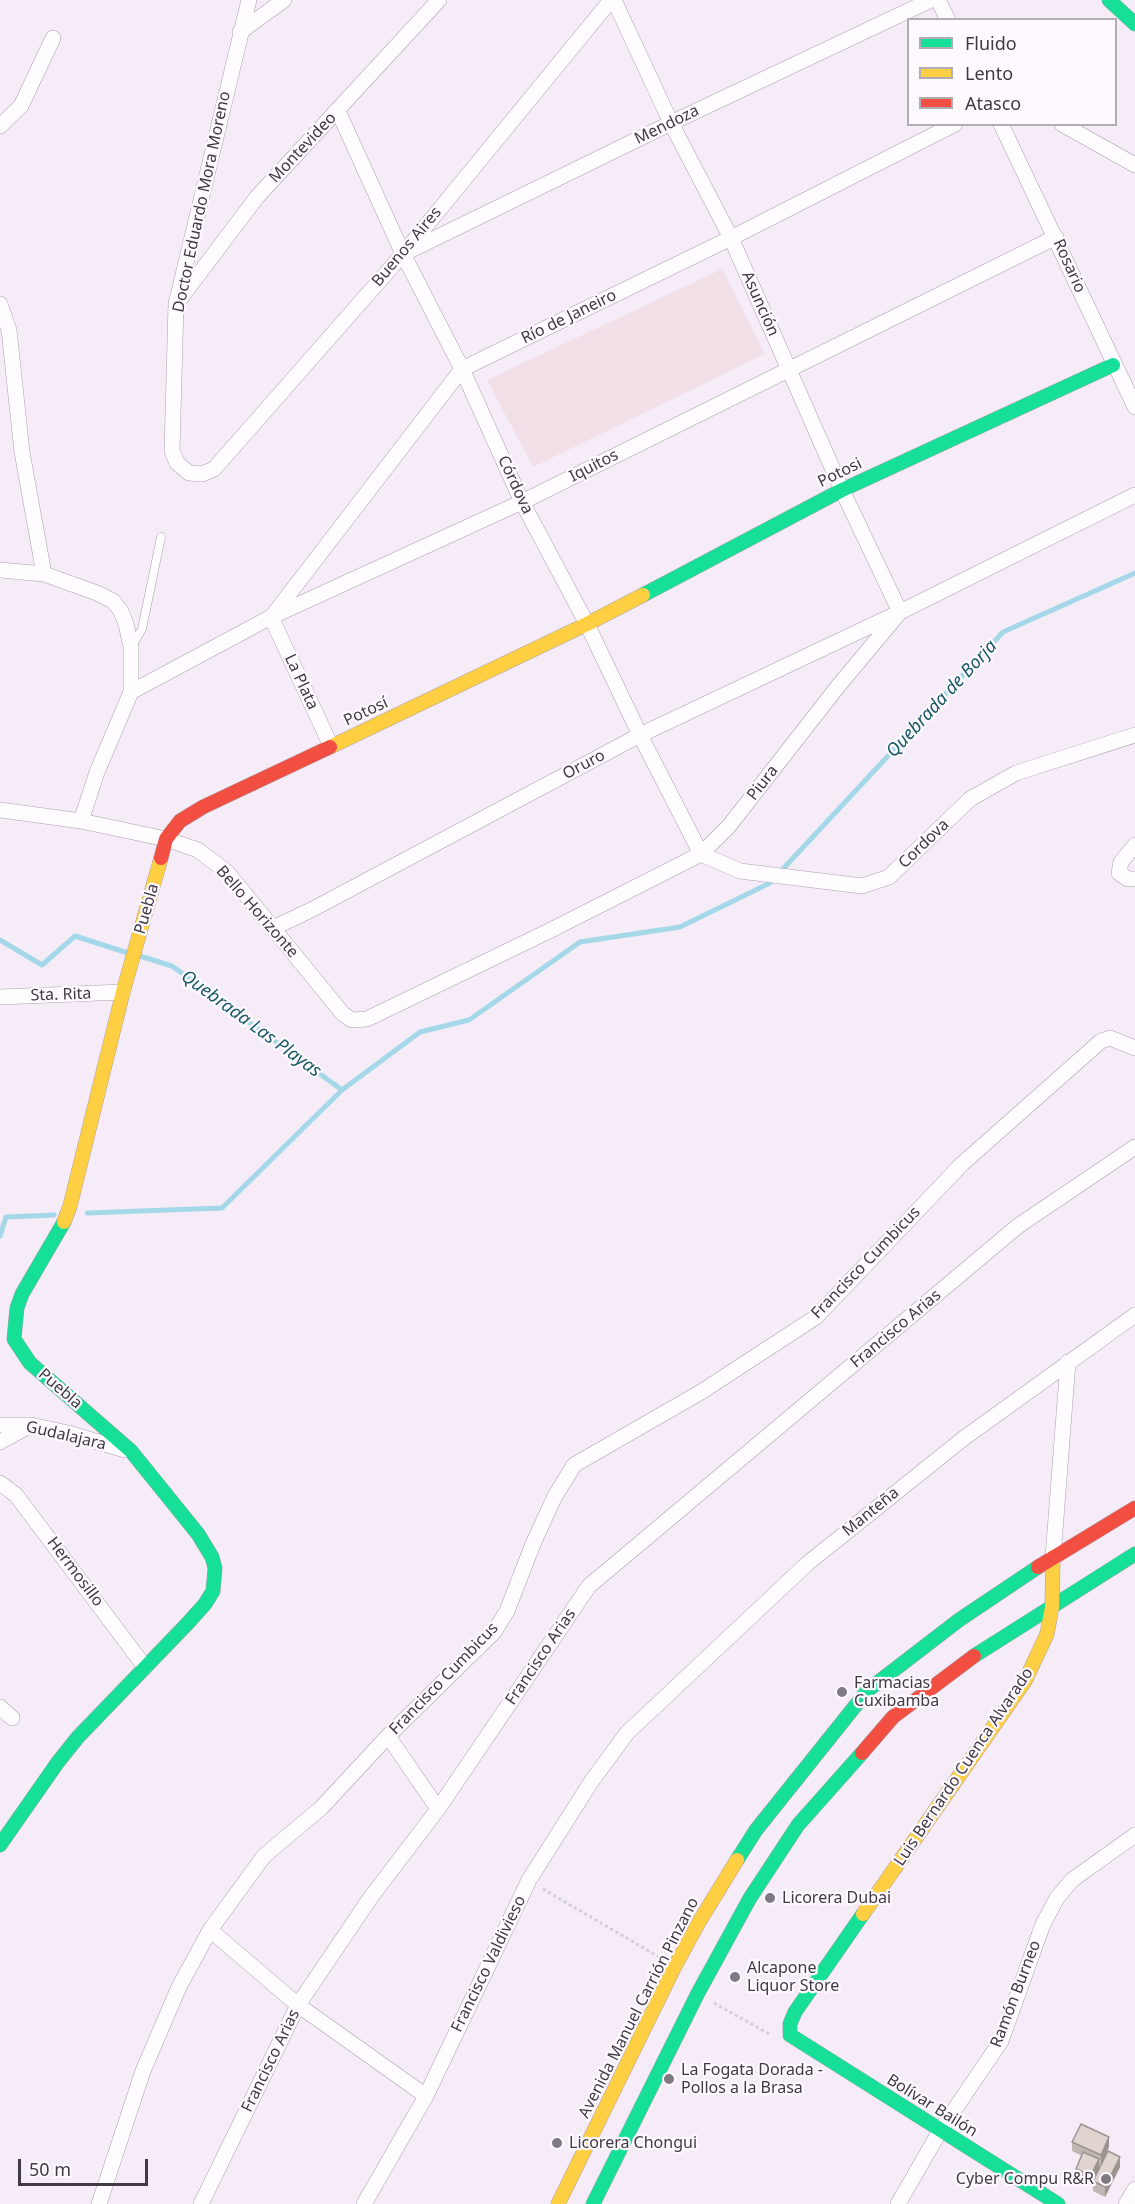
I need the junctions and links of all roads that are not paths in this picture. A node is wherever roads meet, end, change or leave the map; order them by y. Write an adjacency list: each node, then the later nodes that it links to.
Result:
1 (249, 0): 10 (street, Doctor Eduardo Mora Moreno)
2 (284, 0): 10 (street)
3 (439, 0): 12 (street, Montevideo)
4 (612, 0): 13 (street, Asunción); 21 (street, Buenos Aires)
5 (931, 0): 13 (street, Mendoza)
6 (938, 0): 8 (street)
7 (1109, 0): 9 (street)
8 (947, 18)
9 (1135, 24)
10 (240, 32): 23 (street, Doctor Eduardo Mora Moreno)
11 (52, 38): 14 (street)
12 (338, 111): 21 (street, Córdova); 23 (street, Montevideo)
13 (671, 123): 20 (street, Asunción); 21 (street, Mendoza)
14 (0, 126)
15 (951, 126): 20 (street, Río de Janeiro)
16 (1002, 126): 19 (street, Rosario)
17 (1066, 126): 18 (street)
18 (1135, 165)
19 (1056, 237): 24 (street, Rosario); 25 (street, Iquitos)
20 (730, 238): 25 (street, Asunción); 26 (street, Río de Janeiro)
21 (403, 254): 26 (street, Córdova); 28 (street, Buenos Aires)
22 (0, 304): 34 (street)
23 (176, 304): 28 (street, Doctor Eduardo Mora Moreno)
24 (1113, 365): 27 (street, Rosario); 29 (street, Potosi)
25 (789, 368): 29 (street, Asunción); 31 (street, Iquitos)
26 (462, 369): 31 (street, Córdova); 36 (street, Río de Janeiro)
27 (1135, 407)
28 (189, 473)
29 (842, 490): 35 (street, Asunción); 37 (street, Potosi)
30 (1135, 495): 35 (street, Piura)
31 (522, 502): 36 (street, Iquitos); 37 (street, Córdova)
32 (161, 537): 38 (lane)
33 (0, 570): 34 (street)
34 (44, 574): 38 (street)
35 (900, 612): 40 (street, Oruro); 47 (street, Piura)
36 (271, 617): 39 (street, Iquitos); 42 (street, La Plata)
37 (588, 624): 40 (street, Córdova); 42 (street, Potosí)
38 (131, 647): 39 (street)
39 (131, 692): 44 (street)
40 (640, 735): 47 (street, Córdova); 49 (street, Oruro)
41 (1135, 735): 47 (street, Cordova)
42 (331, 746): 45 (street, Potosí)
43 (0, 810): 44 (street, Bello Horizonte)
44 (81, 821): 45 (street, Bello Horizonte)
45 (166, 839): 49 (street, Bello Horizonte); 50 (street, Puebla)
46 (1135, 845): 48 (street)
47 (701, 854): 52 (street, Piura)
48 (1135, 879)
49 (273, 928): 52 (street, Bello Horizonte)
50 (123, 992): 51 (street, Sta. Rita); 60 (street, Puebla)
51 (0, 997)
52 (352, 1020)
53 (1135, 1048): 70 (street, Francisco Cumbicus)
54 (1135, 1147): 71 (street, Francisco Arias)
55 (1135, 1315): 56 (street, Manteña)
56 (1068, 1362): 64 (street, Luis Bernardo Cuenca Alvarado); 69 (street, Manteña)
57 (0, 1425): 58 (street, Gudalajara)
58 (31, 1425): 59 (street); 60 (street, Gudalajara)
59 (0, 1442)
60 (130, 1451): 66 (street, Puebla)
61 (0, 1482): 66 (street, Hermosillo)
62 (1135, 1508): 64 (street, Avenida Manuel Carrión Pinzano)
63 (1135, 1554): 65 (street, Avenida Manuel Carrión Pinzano)
64 (1053, 1557): 65 (street, Luis Bernardo Cuenca Alvarado); 75 (street, Avenida Manuel Carrión Pinzano)
65 (1052, 1607): 75 (street, Avenida Manuel Carrión Pinzano); 77 (street, Luis Bernardo Cuenca Alvarado)
66 (145, 1667): 73 (street, Puebla)
67 (0, 1707): 68 (street)
68 (12, 1718)
69 (627, 1733): 78 (street, Francisco Valdivieso)
70 (388, 1736): 71 (street); 74 (street, Francisco Cumbicus)
71 (438, 1809): 76 (street, Francisco Arias)
72 (1135, 1835): 79 (street, Ramón Burneo)
73 (0, 1845)
74 (210, 1930): 76 (street); 81 (street, Francisco Cumbicus)
75 (690, 1973): 84 (street, Avenida Manuel Carrión Pinzano); 85 (street, Avenida Manuel Carrión Pinzano)
76 (298, 2005): 78 (street); 82 (street, Francisco Arias)
77 (790, 2036): 79 (street, Bolívar Bailón)
78 (426, 2096): 83 (street, Francisco Valdivieso)
79 (940, 2131): 86 (street, Ramón Burneo); 87 (street, Bolívar Bailón)
80 (1135, 2189): 88 (street)
81 (99, 2204)
82 (201, 2204)
83 (364, 2204)
84 (558, 2204)
85 (593, 2204)
86 (898, 2204)
87 (1058, 2204)
88 (1126, 2204)

